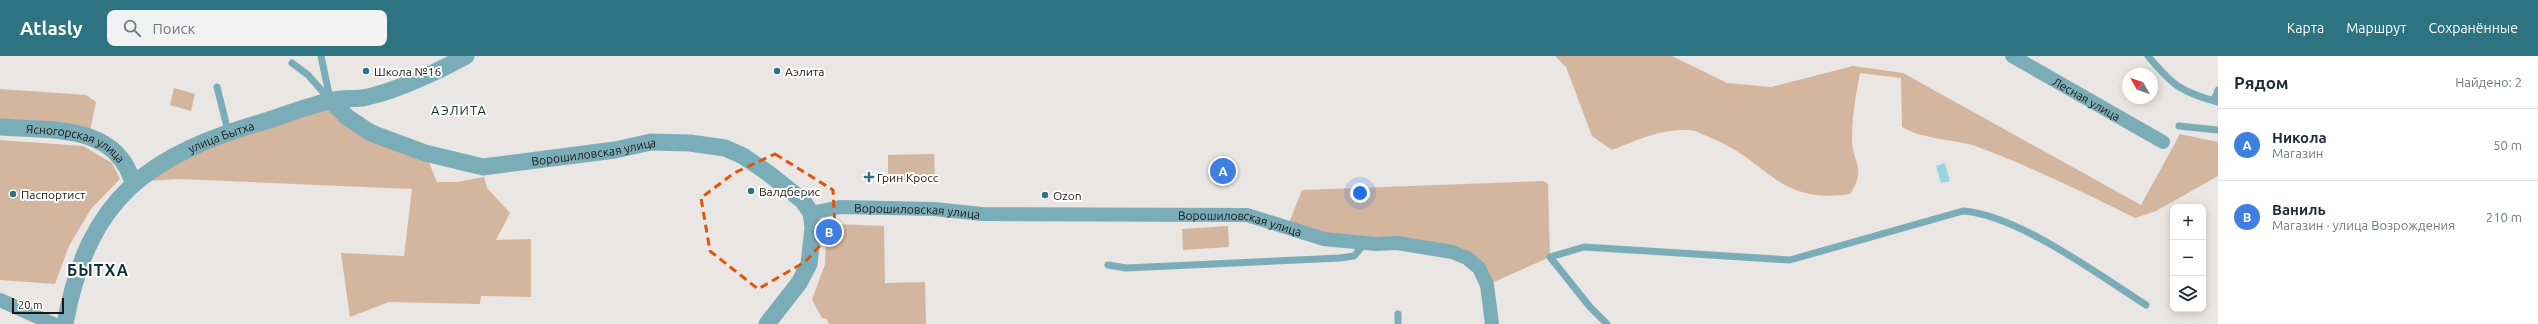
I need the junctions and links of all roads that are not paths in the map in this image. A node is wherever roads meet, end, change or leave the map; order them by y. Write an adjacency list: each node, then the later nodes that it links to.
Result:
1 (321, 56): 8 (lane)
2 (466, 56): 8 (street, улица Бытха)
3 (2012, 56): 14 (street, Лесная улица)
4 (2148, 56): 9 (lane)
5 (292, 63): 8 (lane)
6 (217, 87): 13 (lane)
7 (2218, 90): 9 (lane)
8 (330, 100): 13 (street, улица Бытха); 16 (street, Ворошиловская улица)
9 (2216, 102)
10 (2179, 126): 12 (lane)
11 (0, 127): 15 (street, Ясногорская улица)
12 (2218, 130)
13 (228, 131): 15 (street, улица Бытха)
14 (2163, 142)
15 (133, 183): 23 (street, улица Бытха)
16 (811, 213): 17 (street, Ворошиловская улица); 24 (street)
17 (1365, 243): 18 (lane); 26 (street, Ворошиловская улица)
18 (1108, 265)
19 (0, 300): 22 (street)
20 (2146, 305): 27 (lane)
21 (1398, 314): 25 (lane)
22 (53, 324)
23 (65, 324)
24 (766, 324)
25 (1398, 324)
26 (1492, 324)
27 (1607, 324)

